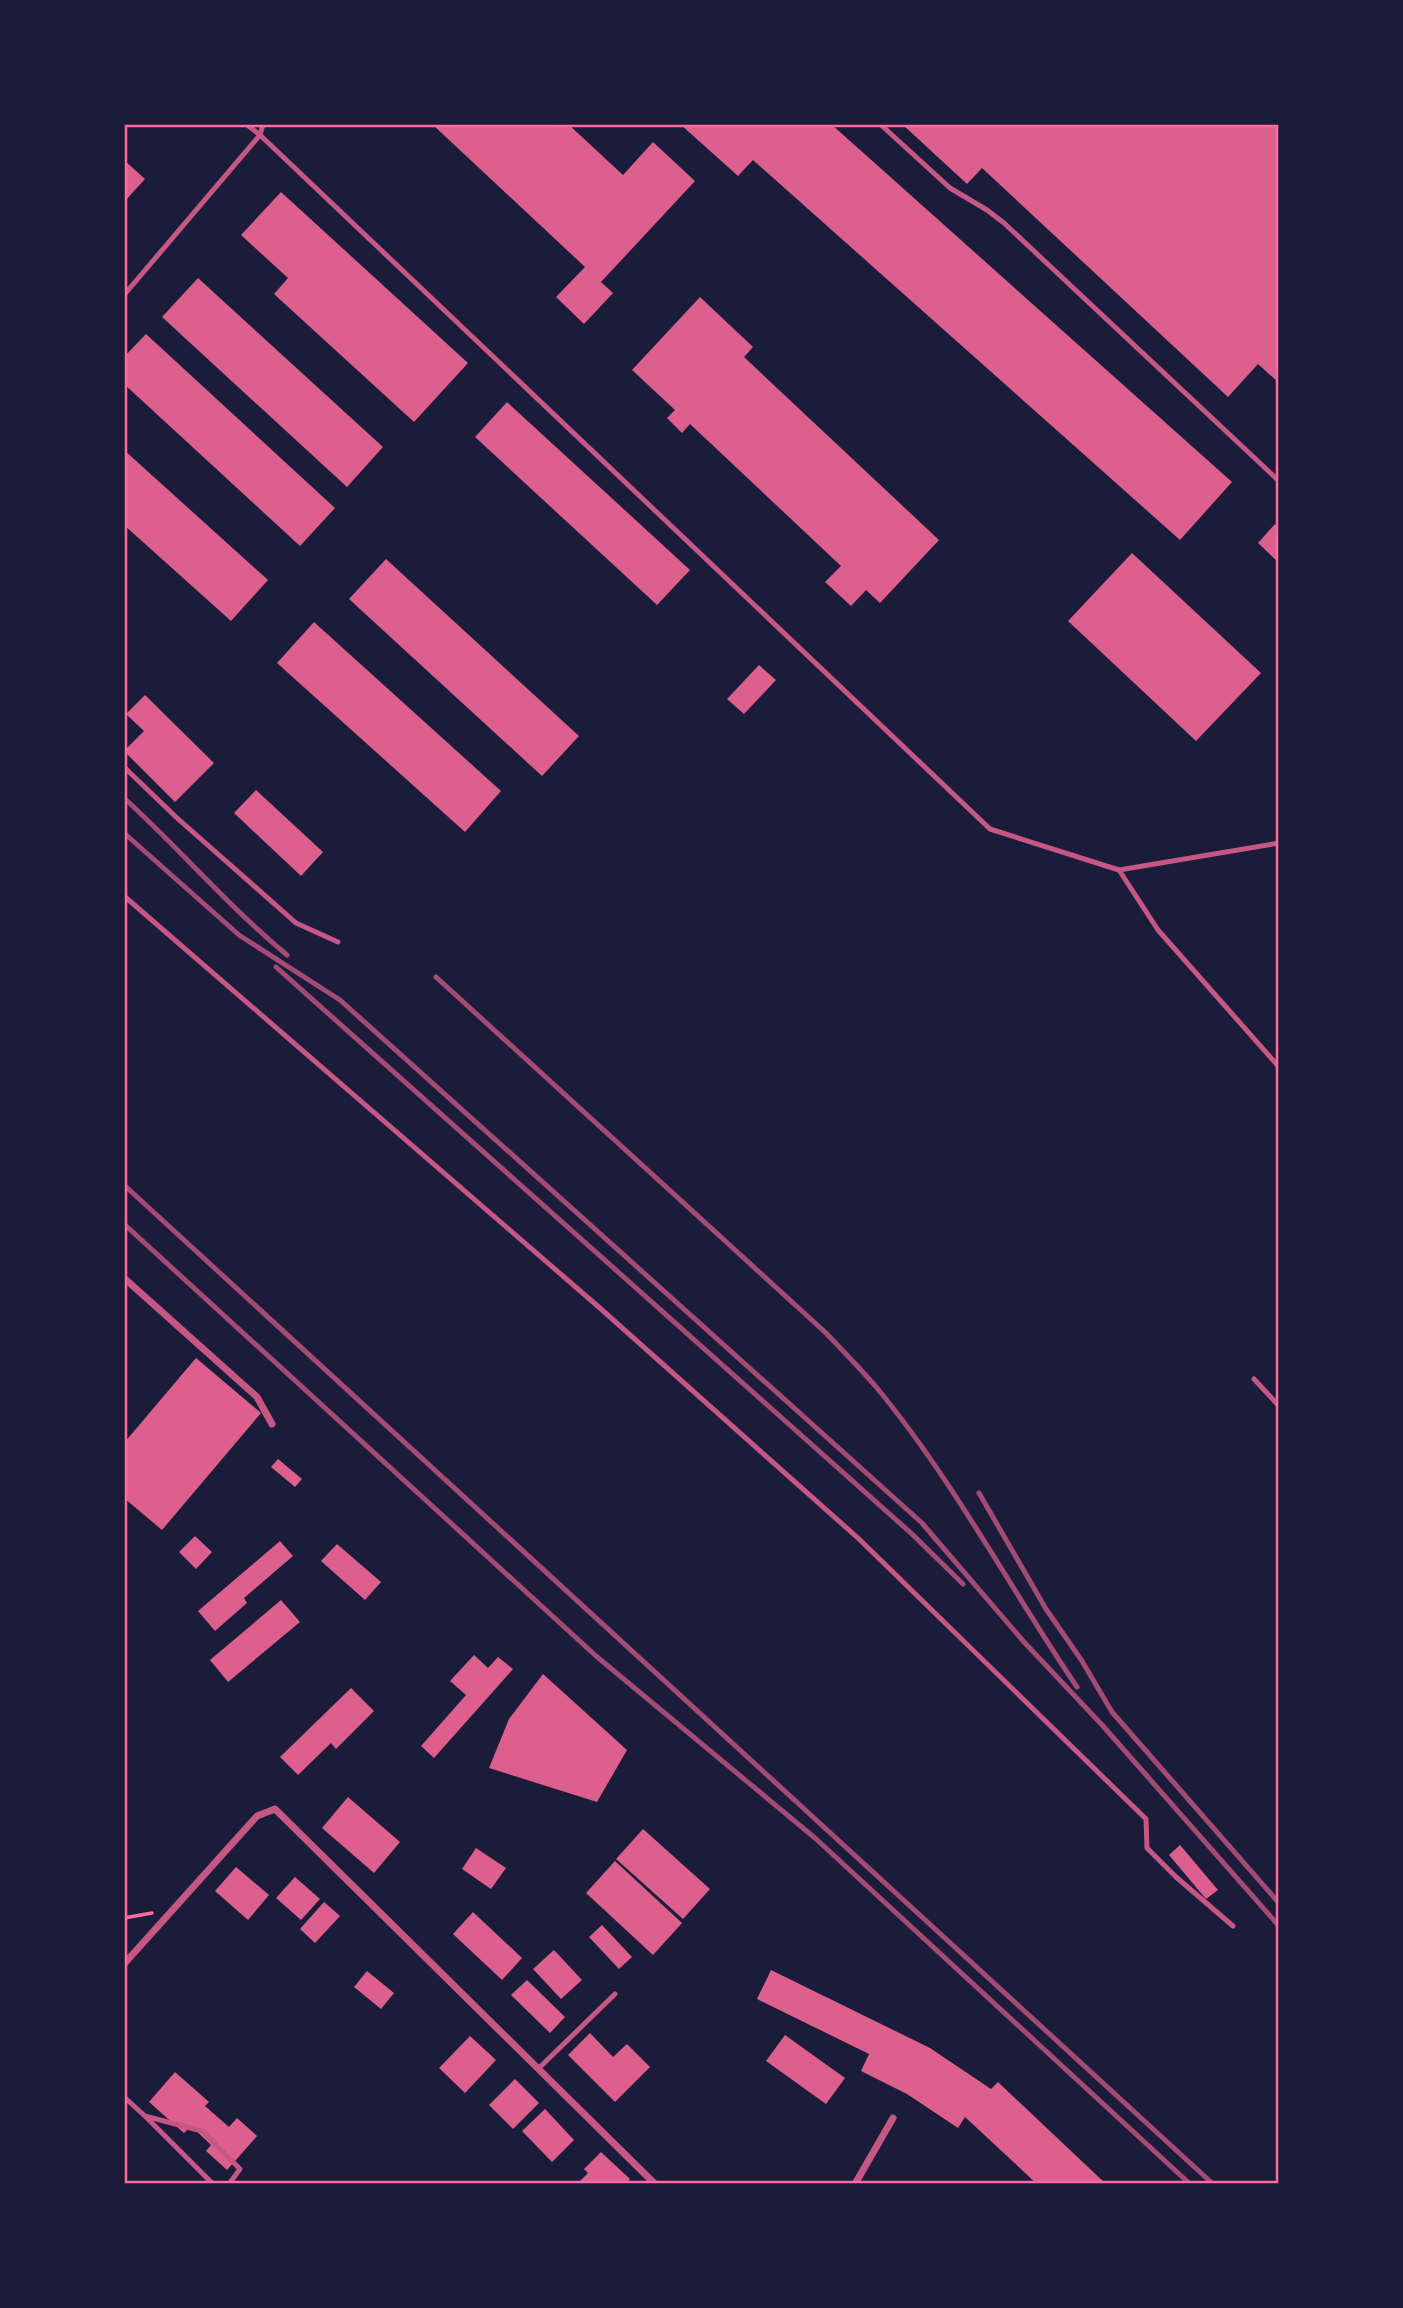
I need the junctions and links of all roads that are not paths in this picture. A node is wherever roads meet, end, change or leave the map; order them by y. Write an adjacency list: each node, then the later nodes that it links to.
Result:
1 (246, 124): 4 (lane)
2 (263, 124): 4 (lane)
3 (880, 124): 6 (lane)
4 (260, 135): 5 (lane); 9 (lane)
5 (124, 295)
6 (1279, 481)
7 (124, 766): 11 (lane)
8 (1279, 844): 9 (lane)
9 (1119, 870): 12 (lane)
10 (124, 896): 17 (lane)
11 (338, 942)
12 (1279, 1067)
13 (124, 1278): 16 (street)
14 (1254, 1379): 15 (lane)
15 (1279, 1406)
16 (272, 1424)
17 (1233, 1926)
18 (124, 1964): 20 (street)
19 (615, 1994): 20 (lane)
20 (539, 2068): 26 (street)
21 (124, 2097): 22 (lane)
22 (145, 2116): 24 (lane); 25 (lane)
23 (893, 2118): 27 (street)
24 (213, 2184)
25 (229, 2184)
26 (655, 2184)
27 (855, 2184)

